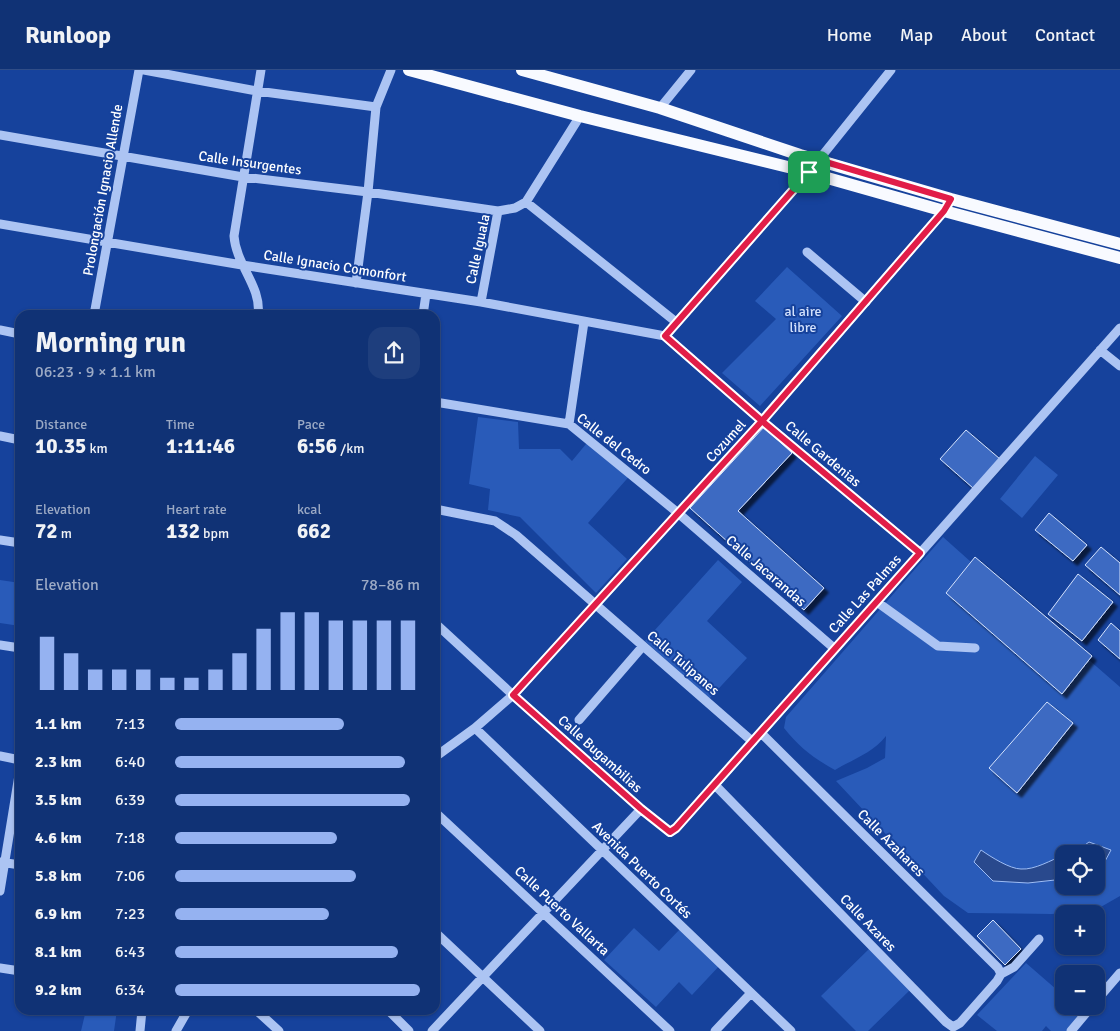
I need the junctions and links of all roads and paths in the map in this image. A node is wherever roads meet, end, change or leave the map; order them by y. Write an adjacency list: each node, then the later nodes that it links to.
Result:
1 (139, 70): 15 (street, Prolongación Ignacio Allende)
2 (144, 70): 10 (street)
3 (261, 70): 10 (street)
4 (391, 70): 11 (street)
5 (409, 70): 13 (main road)
6 (522, 70): 9 (main road)
7 (691, 70): 12 (street)
8 (891, 70): 16 (street)
9 (545, 73): 12 (main road)
10 (257, 91): 11 (street); 18 (street)
11 (376, 107): 19 (street)
12 (660, 108): 16 (main road)
13 (580, 116): 17 (main road); 21 (street)
14 (0, 135): 15 (street, Calle Insurgentes)
15 (123, 156): 18 (street, Calle Insurgentes); 25 (street, Prolongación Ignacio Allende)
16 (819, 160): 17 (street); 20 (main road)
17 (809, 172): 23 (main road); 38 (street)
18 (243, 177): 19 (street, Calle Insurgentes); 29 (street)
19 (368, 192): 22 (street, Calle Insurgentes); 30 (street)
20 (951, 199): 23 (street, Cozumel); 26 (main road)
21 (526, 202): 22 (street, Calle Iguala); 38 (street)
22 (498, 211): 32 (street, Calle Iguala)
23 (944, 211): 28 (main road); 33 (street, Cozumel)
24 (0, 224): 25 (street, Calle Ignacio Comonfort)
25 (108, 242): 29 (street, Calle Ignacio Comonfort); 34 (street, Prolongación Ignacio Allende)
26 (1120, 244)
27 (807, 252): 33 (street)
28 (1120, 258)
29 (242, 265): 30 (street, Calle Ignacio Comonfort); 35 (street)
30 (356, 283): 31 (street, Calle Ignacio Comonfort)
31 (426, 294): 32 (street, Calle Ignacio Comonfort); 36 (street)
32 (481, 302): 37 (street, Calle Ignacio Comonfort)
33 (866, 302): 46 (street, Cozumel)
34 (95, 310)
35 (259, 310)
36 (424, 310)
37 (584, 322): 42 (street, Calle Ignacio Comonfort); 47 (street)
38 (676, 322): 42 (street)
39 (1120, 328): 43 (street, Calle Las Palmas)
40 (0, 330): 41 (street)
41 (15, 333)
42 (665, 336): 46 (street, Calle Gardenias)
43 (1100, 350): 44 (street); 54 (street, Calle Las Palmas)
44 (1120, 366)
45 (440, 403): 47 (street, Calle del Cedro)
46 (762, 421): 51 (street, Cozumel); 54 (street, Calle Gardenias)
47 (569, 424): 51 (street, Calle del Cedro)
48 (0, 436): 49 (street)
49 (15, 439)
50 (440, 510): 56 (street, Calle Tulipanes)
51 (678, 513): 56 (street, Cozumel); 62 (street, Calle Jacarandas)
52 (0, 540): 53 (street)
53 (15, 542)
54 (920, 553): 55 (street, Calle Las Palmas)
55 (877, 602): 61 (street); 62 (street, Calle Las Palmas)
56 (596, 605): 59 (street, Calle Tulipanes); 63 (street, Cozumel)
57 (440, 628): 63 (street, Calle Bugambilias)
58 (0, 645): 60 (street)
59 (643, 646): 64 (street); 67 (street, Calle Tulipanes)
60 (15, 647)
61 (975, 648)
62 (835, 649): 66 (street, Calle Las Palmas)
63 (513, 695): 65 (street, Cozumel); 73 (street, Calle Bugambilias)
64 (579, 720)
65 (475, 728): 68 (street, Cozumel); 76 (street, Avenida Puerto Cortés)
66 (761, 733): 67 (street, Calle Las Palmas); 86 (street, Calle Azahares)
67 (753, 742): 71 (street, Calle Las Palmas)
68 (440, 753)
69 (0, 756): 70 (street)
70 (15, 759)
71 (715, 785): 75 (street, Calle Las Palmas); 86 (street, Calle Azares)
72 (15, 795): 77 (street)
73 (641, 809): 75 (street, Calle Bugambilias); 76 (street)
74 (440, 817): 80 (street, Calle Puerto Vallarta)
75 (670, 832)
76 (602, 850): 80 (street); 89 (street, Avenida Puerto Cortés)
77 (2, 862): 78 (street); 79 (street)
78 (15, 864)
79 (0, 891)
80 (544, 913): 87 (street); 101 (street, Calle Puerto Vallarta)
81 (440, 937): 87 (street)
82 (1039, 939): 86 (street)
83 (0, 968): 84 (street)
84 (15, 970)
85 (1120, 973): 88 (street)
86 (1001, 974)
87 (483, 977): 99 (street); 100 (street)
88 (1105, 990)
89 (751, 993): 102 (street); 103 (street, Avenida Puerto Cortés)
90 (142, 1015): 95 (street)
91 (185, 1015): 96 (street)
92 (261, 1015): 97 (street)
93 (393, 1015): 98 (street)
94 (1084, 1015): 104 (street)
95 (140, 1031)
96 (176, 1031)
97 (279, 1031)
98 (409, 1031)
99 (432, 1031)
100 (540, 1031)
101 (670, 1031)
102 (716, 1031)
103 (791, 1031)
104 (1071, 1031)

